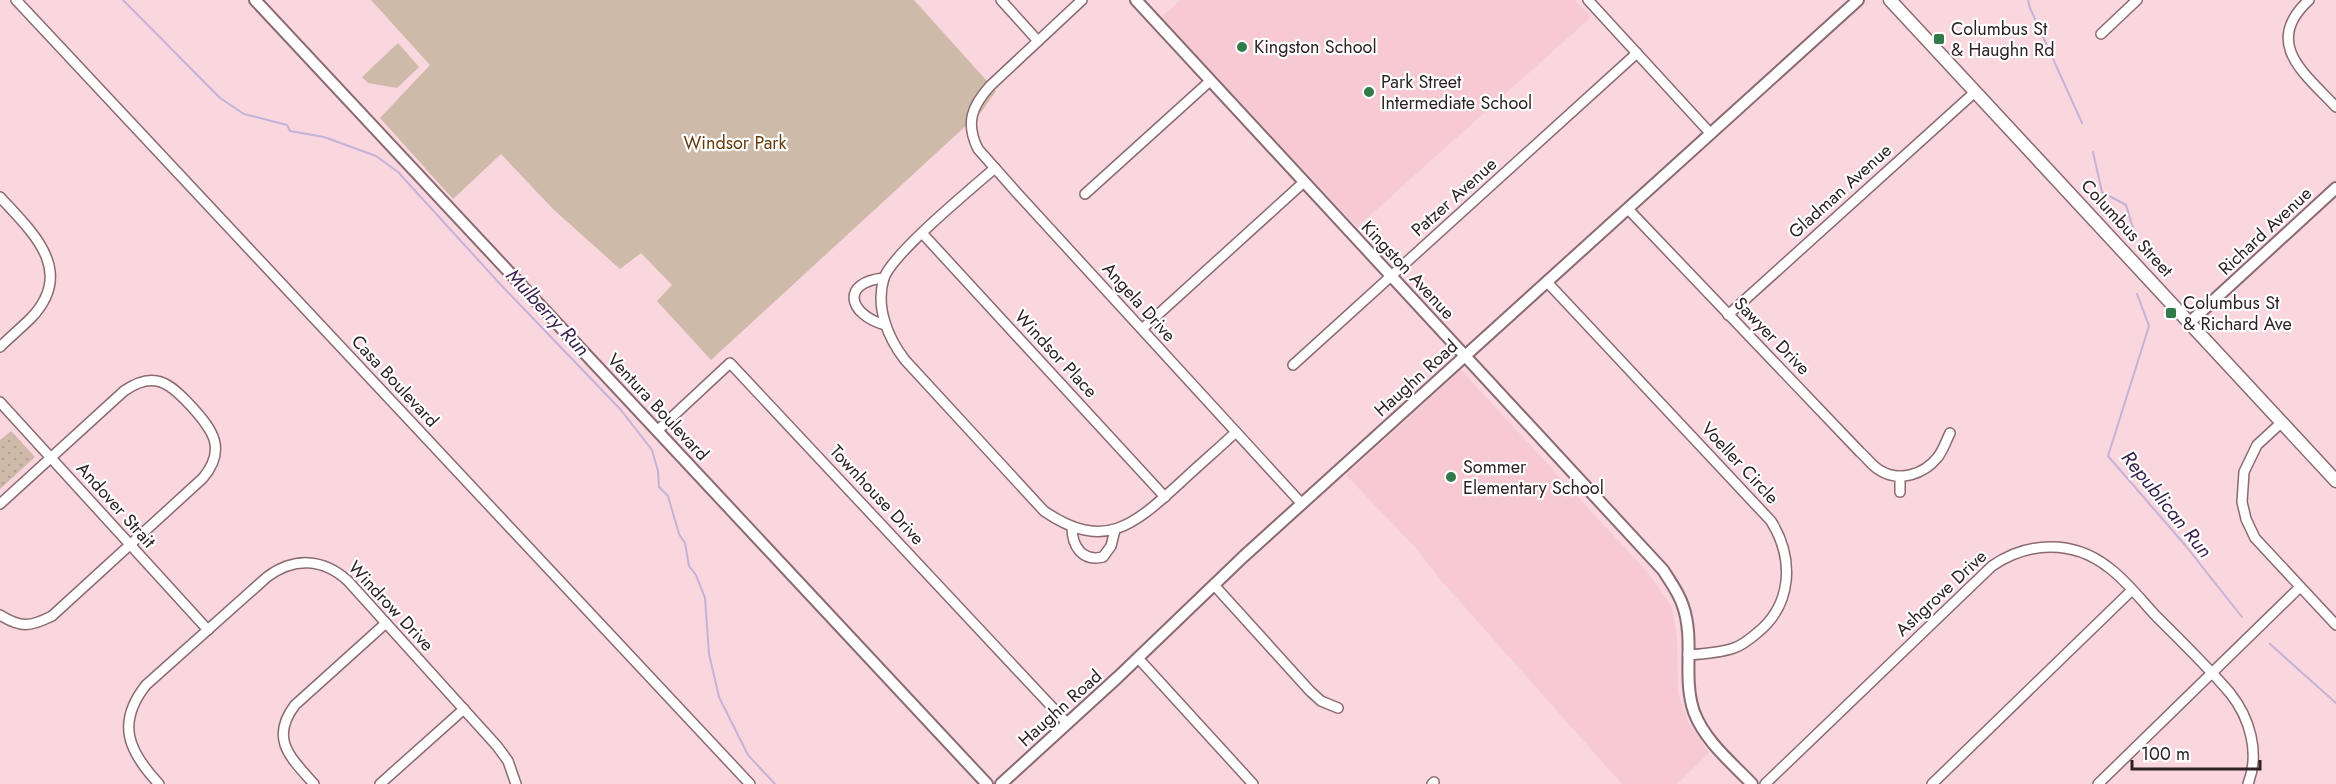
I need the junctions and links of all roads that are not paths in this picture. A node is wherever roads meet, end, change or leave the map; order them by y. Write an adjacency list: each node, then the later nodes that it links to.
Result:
1 (16, 0): 67 (street, Casa Boulevard)
2 (255, 0): 37 (street, Ventura Boulevard)
3 (1001, 0): 12 (street)
4 (1082, 0): 12 (street)
5 (1136, 0): 14 (street, Kingston Avenue)
6 (1588, 0): 13 (street)
7 (1858, 0): 17 (street, Haughn Road)
8 (1890, 0): 15 (main road, Columbus Street)
9 (2137, 0): 11 (street)
10 (2309, 0): 16 (street)
11 (2101, 34)
12 (1038, 41): 18 (street, Angela Drive)
13 (1637, 53): 17 (street); 25 (street, Patzer Avenue)
14 (1210, 81): 19 (street, Kingston Avenue); 21 (street)
15 (1975, 92): 28 (street, Gladman Avenue); 29 (main road, Columbus Street)
16 (2336, 107)
17 (1711, 134): 23 (street, Haughn Road)
18 (994, 168): 24 (street); 31 (street, Angela Drive)
19 (1304, 183): 25 (street, Kingston Avenue); 31 (street)
20 (2336, 188): 29 (street, Richard Avenue)
21 (1085, 194)
22 (0, 197): 32 (street)
23 (1628, 209): 27 (street, Haughn Road); 28 (street, Sawyer Drive)
24 (922, 233): 26 (street); 44 (street, Windsor Place)
25 (1391, 276): 33 (street, Kingston Avenue); 34 (street, Patzer Avenue)
26 (884, 278): 30 (street); 30 (street)
27 (1547, 282): 33 (street, Haughn Road); 57 (street, Voeller Circle)
28 (1728, 315): 41 (street, Sawyer Drive)
29 (2190, 322): 36 (main road, Columbus Street)
30 (885, 325): 47 (street)
31 (1142, 329): 38 (street, Angela Drive)
32 (0, 347)
33 (1465, 356): 46 (street, Haughn Road); 57 (street, Kingston Avenue)
34 (1293, 365)
35 (0, 402): 40 (street, Andover Strait)
36 (2282, 422): 42 (main road, Columbus Street); 51 (street)
37 (657, 431): 62 (street, Townhouse Drive); 68 (street, Ventura Boulevard)
38 (1236, 432): 44 (street); 46 (street, Angela Drive)
39 (1950, 433): 41 (street)
40 (51, 458): 45 (street); 49 (street, Andover Strait); 49 (street)
41 (1900, 476): 43 (street)
42 (2336, 481)
43 (1900, 492)
44 (1165, 497): 48 (street)
45 (0, 504)
46 (1302, 504): 50 (street, Haughn Road)
47 (1072, 527): 48 (street); 48 (street)
48 (1115, 530)
49 (130, 545): 53 (street); 56 (street, Andover Strait)
50 (1214, 585): 58 (street, Haughn Road); 60 (street)
51 (2300, 587): 55 (street); 59 (street)
52 (2132, 591): 59 (street, Ashgrove Drive); 72 (street, Ashgrove Drive); 73 (street)
53 (0, 615)
54 (386, 623): 56 (street, Windrow Drive); 61 (street, Windrow Drive); 64 (street)
55 (2336, 626)
56 (208, 630): 63 (street, Windrow Drive)
57 (1688, 655): 71 (street, Kingston Avenue)
58 (1138, 658): 62 (street, Haughn Road); 70 (street)
59 (2212, 673): 74 (street); 75 (street, Ashgrove Drive)
60 (1338, 708)
61 (464, 709): 65 (street); 66 (street, Windrow Drive)
62 (1067, 723): 69 (street, Haughn Road)
63 (159, 784)
64 (314, 784)
65 (380, 784)
66 (516, 784)
67 (750, 784)
68 (987, 784)
69 (1000, 784)
70 (1252, 784)
71 (1752, 784)
72 (1765, 784)
73 (1932, 784)
74 (2098, 784)
75 (2248, 784)

